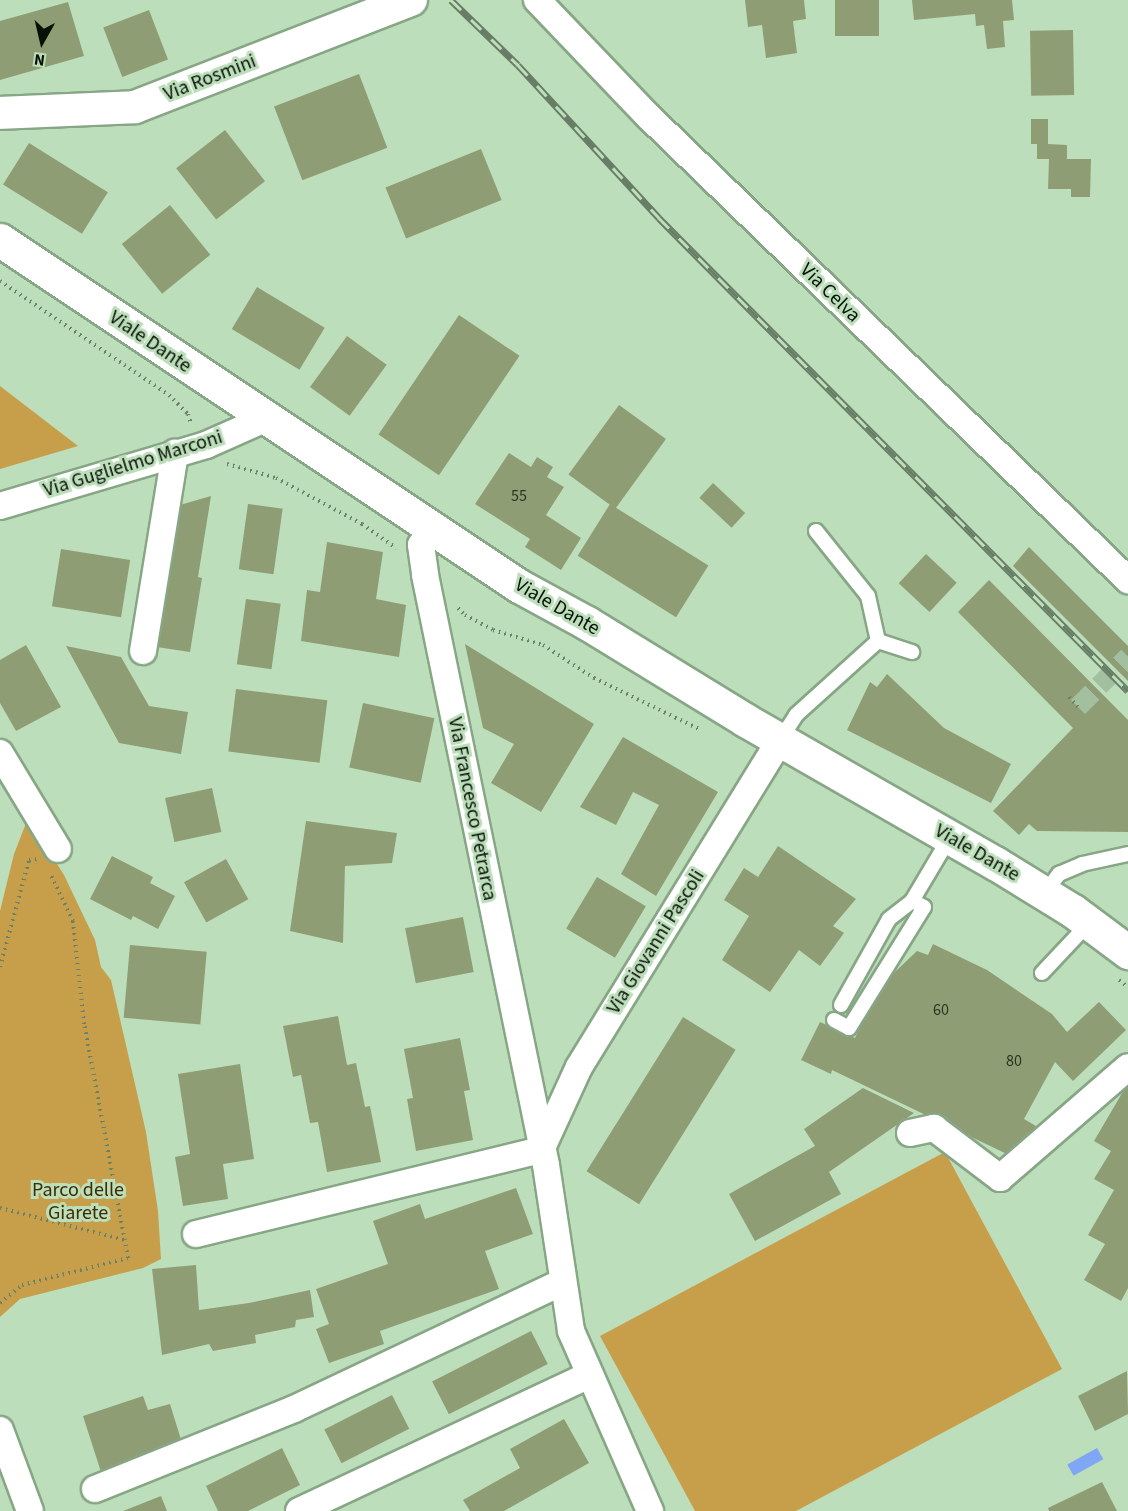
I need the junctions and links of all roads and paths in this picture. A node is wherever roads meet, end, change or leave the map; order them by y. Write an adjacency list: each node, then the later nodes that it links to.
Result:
1 (411, 0): 3 (street, Via Rosmini)
2 (537, 0): 14 (street, Via Celva)
3 (0, 113)
4 (0, 240): 6 (main road, Viale Dante)
5 (0, 281): 7 (path)
6 (266, 419): 8 (street, Via Guglielmo Marconi); 11 (main road, Viale Dante)
7 (194, 433)
8 (175, 453): 10 (street, Via Guglielmo Marconi); 17 (street)
9 (221, 460): 13 (path)
10 (0, 506)
11 (433, 530): 22 (main road, Viale Dante); 36 (street, Via Francesco Petrarca)
12 (816, 531): 16 (lane)
13 (402, 554)
14 (1128, 580)
15 (451, 601): 21 (path)
16 (878, 641): 18 (lane); 22 (lane)
17 (143, 651)
18 (912, 652)
19 (1069, 697): 20 (path)
20 (1078, 707)
21 (709, 734)
22 (780, 740): 24 (main road, Viale Dante); 37 (street, Via Giovanni Pascoli)
23 (0, 753): 26 (street)
24 (950, 837): 27 (main road, Viale Dante); 28 (lane)
25 (1128, 854): 27 (lane)
26 (50, 859): 31 (path); 42 (path)
27 (1045, 893): 29 (main road, Viale Dante)
28 (912, 901): 33 (lane); 34 (lane)
29 (1089, 923): 30 (main road, Viale Dante); 32 (lane)
30 (1128, 952)
31 (0, 967)
32 (1042, 973)
33 (841, 1005)
34 (834, 1020)
35 (1128, 1067): 38 (street)
36 (529, 1091): 37 (street); 39 (street, Via Francesco Petrarca)
37 (563, 1102): 39 (street, Via Giovanni Pascoli)
38 (910, 1133)
39 (541, 1150): 41 (street); 43 (street, Via Francesco Petrarca)
40 (0, 1208): 42 (path)
41 (196, 1234)
42 (125, 1240): 44 (path)
43 (563, 1282): 45 (street, Via Francesco Petrarca); 47 (street)
44 (0, 1303)
45 (589, 1375): 49 (street); 50 (street, Via Francesco Petrarca)
46 (0, 1430): 48 (street)
47 (95, 1489)
48 (30, 1511)
49 (299, 1511)
50 (650, 1511)

